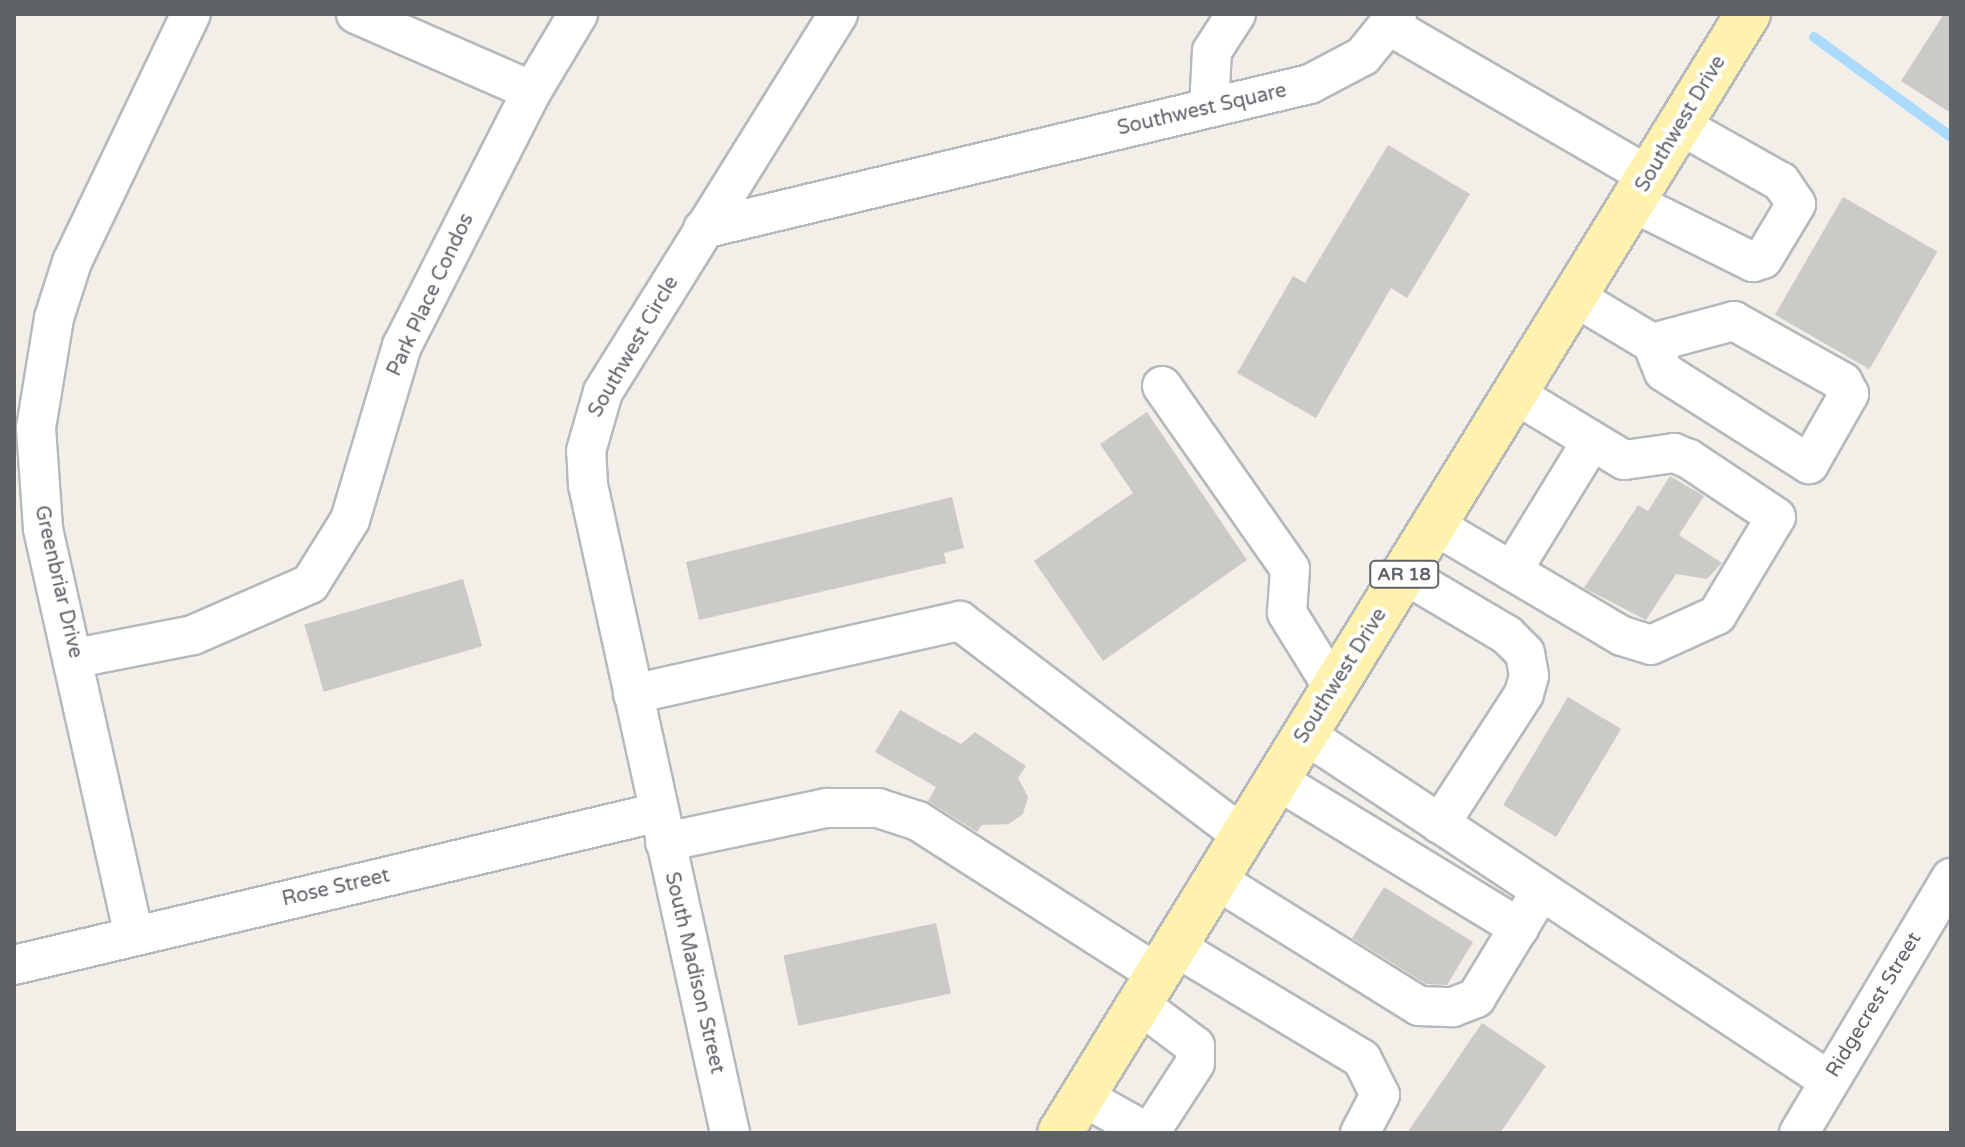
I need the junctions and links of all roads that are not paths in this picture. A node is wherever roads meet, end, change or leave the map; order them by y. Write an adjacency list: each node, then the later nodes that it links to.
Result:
1 (191, 14): 17 (street, Greenbriar Drive)
2 (356, 14): 8 (street)
3 (578, 14): 8 (street, Park Place Condos)
4 (838, 14): 12 (street, Southwest Circle)
5 (1236, 14): 9 (street)
6 (1748, 14): 10 (main road, Southwest Drive / AR 18)
7 (1394, 20): 9 (street, Southwest Square); 11 (street, Southwest Square)
8 (532, 91): 24 (street, Park Place Condos)
9 (1209, 108): 12 (street, Southwest Square)
10 (1680, 125): 11 (main road, Southwest Drive / AR 18); 11 (street, Southwest Square)
11 (1642, 190): 13 (main road, Southwest Drive / AR 18)
12 (703, 229): 26 (street, Southwest Circle)
13 (1575, 297): 14 (street); 16 (main road, Southwest Drive / AR 18)
14 (1652, 343): 19 (street); 19 (street)
15 (1162, 386): 25 (street)
16 (1515, 394): 18 (street); 21 (main road, Southwest Drive / AR 18)
17 (25, 430): 24 (street, Greenbriar Drive)
18 (1591, 442): 20 (street); 22 (street)
19 (1809, 464): 20 (street)
20 (1776, 517): 22 (street)
21 (1434, 525): 22 (street); 23 (main road, Southwest Drive / AR 18)
22 (1512, 571)
23 (1404, 574): 25 (main road, Southwest Drive / AR 18); 29 (street)
24 (76, 658): 36 (street, Greenbriar Drive)
25 (1334, 689): 27 (main road, Southwest Drive / AR 18)
26 (633, 694): 30 (street, Southwest Circle); 31 (street)
27 (1306, 735): 28 (main road, Southwest Drive / AR 18); 29 (street)
28 (1277, 780): 31 (main road, Southwest Drive / AR 18); 35 (street)
29 (1440, 824): 34 (street)
30 (662, 827): 36 (street, Rose Street); 38 (street, Rose Street); 41 (street, South Madison Street)
31 (1242, 835): 33 (main road, Southwest Drive / AR 18)
32 (1951, 878): 39 (street, Ridgecrest Street)
33 (1215, 879): 35 (street); 38 (main road, Southwest Drive / AR 18)
34 (1541, 891): 35 (street); 39 (street)
35 (1519, 928)
36 (134, 936): 37 (street, Rose Street)
37 (14, 965)
38 (1156, 975): 40 (main road, Southwest Drive / AR 18); 40 (street); 43 (street)
39 (1828, 1080): 44 (street, Ridgecrest Street)
40 (1082, 1096): 42 (main road, Southwest Drive / AR 18)
41 (730, 1133)
42 (1060, 1133)
43 (1360, 1133)
44 (1799, 1133)

